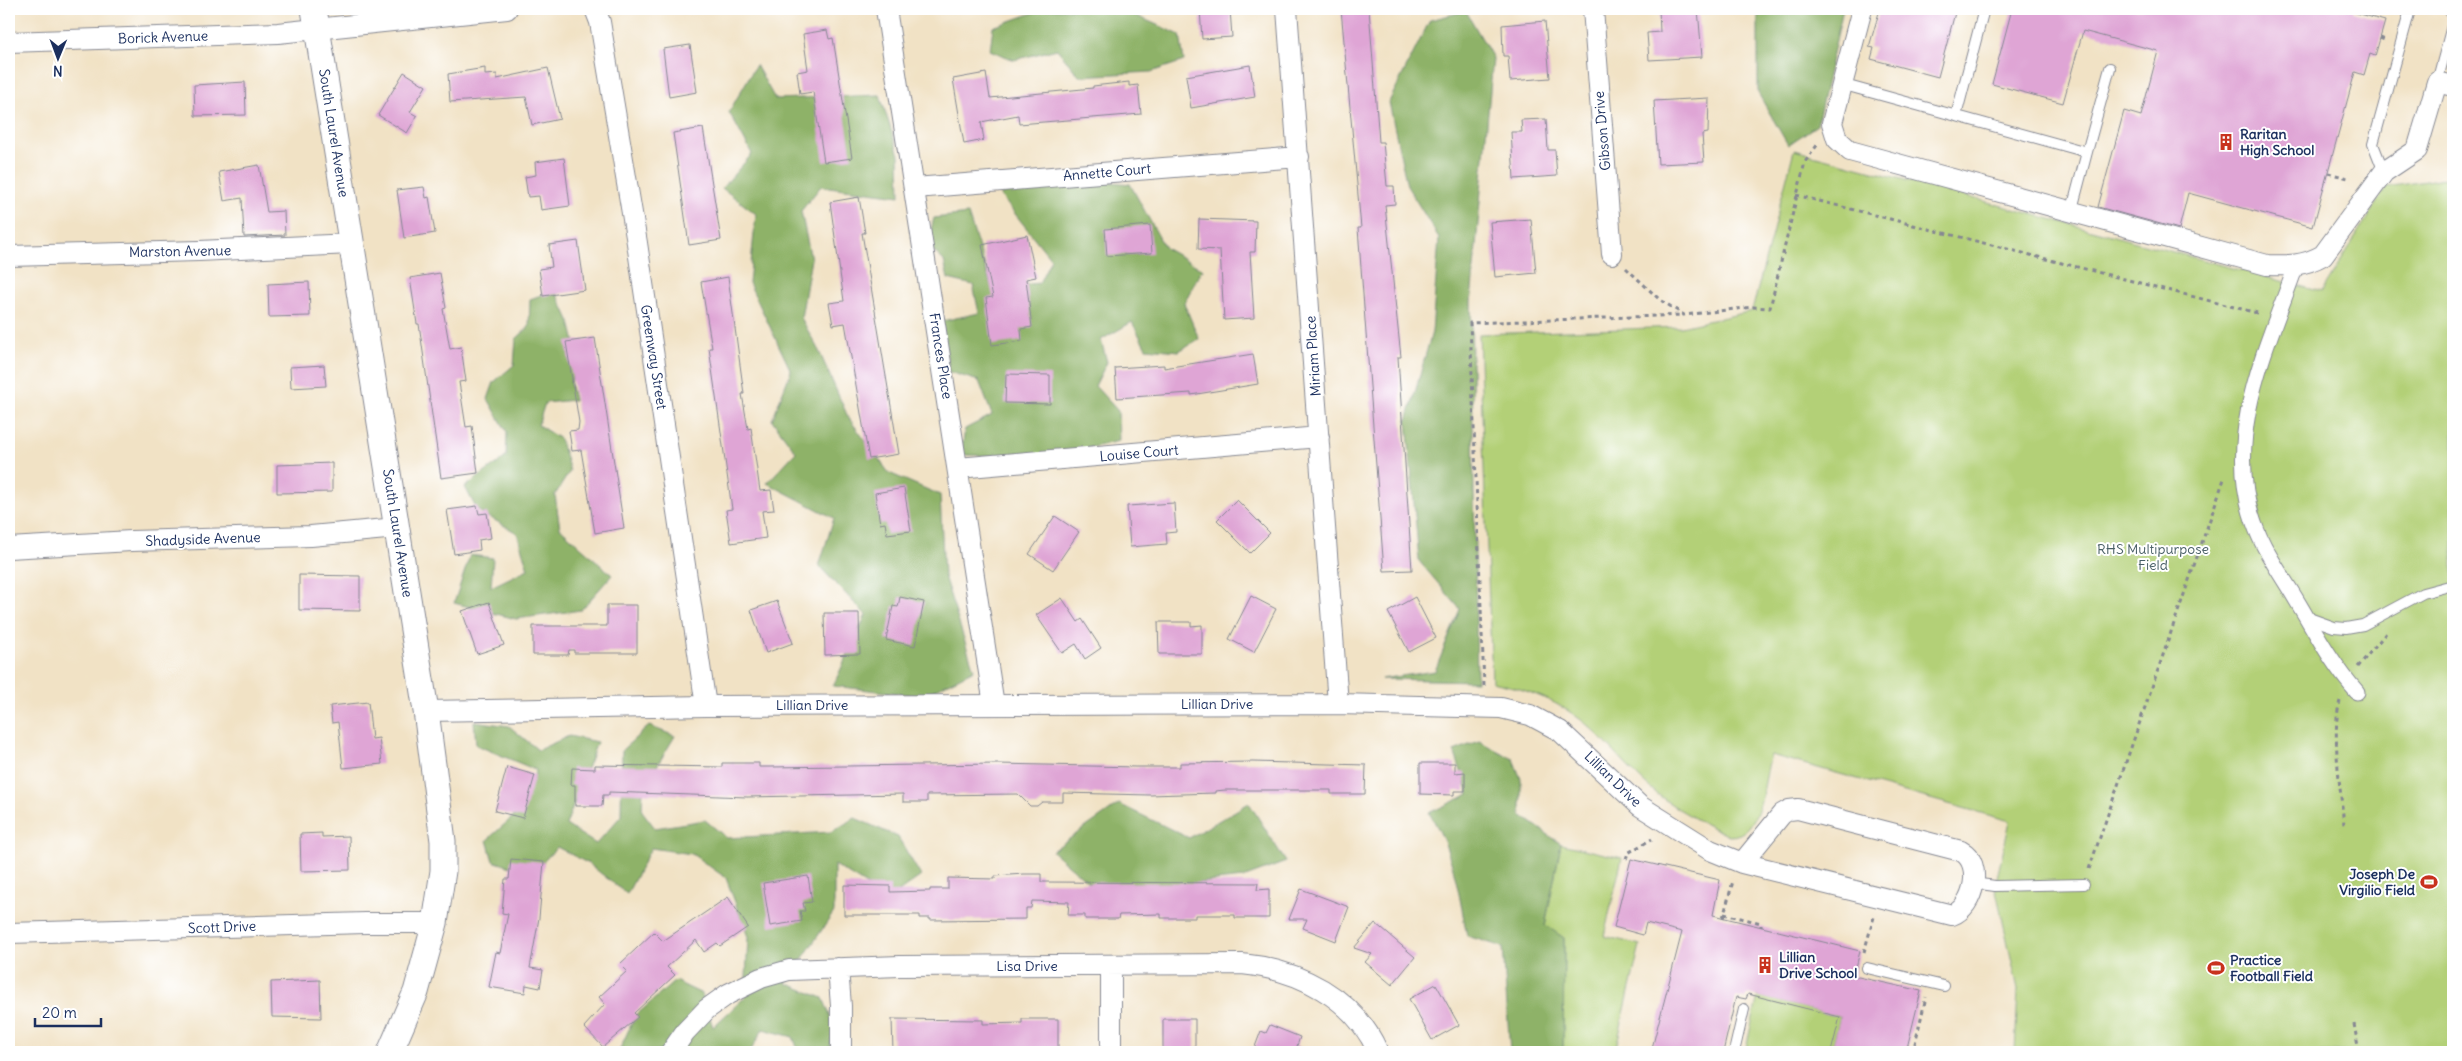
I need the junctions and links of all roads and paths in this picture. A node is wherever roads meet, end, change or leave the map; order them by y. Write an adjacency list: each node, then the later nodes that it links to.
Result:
1 (507, 9): 11 (street)
2 (595, 9): 46 (street, Greenway Street)
3 (886, 9): 26 (street, Frances Place)
4 (1287, 9): 22 (street, Miriam Place)
5 (1593, 9): 30 (street, Gibson Drive)
6 (1862, 9): 17 (street)
7 (1984, 9): 19 (lane)
8 (2413, 9): 23 (lane)
9 (2448, 9): 10 (lane)
10 (2453, 15)
11 (315, 18): 15 (street, Borick Avenue); 29 (street, South Laurel Avenue)
12 (2453, 22): 18 (lane)
13 (2380, 38): 14 (path)
14 (2385, 40)
15 (9, 42)
16 (2110, 68): 21 (lane)
17 (1841, 84): 19 (lane); 20 (street)
18 (2445, 84): 23 (street)
19 (1956, 116): 21 (lane)
20 (1832, 123): 27 (path); 28 (street)
21 (2087, 152): 28 (lane)
22 (1299, 156): 26 (street, Annette Court); 35 (street, Miriam Place)
23 (2384, 172): 32 (street)
24 (2328, 173): 25 (path)
25 (2348, 178)
26 (915, 188): 37 (street, Frances Place)
27 (1796, 195): 33 (path); 34 (path)
28 (2071, 213): 32 (street)
29 (352, 244): 31 (street, Marston Avenue); 38 (street, South Laurel Avenue)
30 (1612, 254): 33 (path)
31 (9, 256)
32 (2296, 266): 34 (street)
33 (1684, 314): 42 (path)
34 (2278, 318): 41 (street)
35 (1319, 437): 37 (street, Louise Court); 45 (street, Miriam Place)
36 (2228, 467): 52 (path)
37 (958, 468): 44 (street, Frances Place)
38 (397, 528): 39 (street, Shadyside Avenue); 47 (street, South Laurel Avenue)
39 (9, 548)
40 (2453, 585): 41 (lane)
41 (2306, 617): 43 (street)
42 (1484, 686)
43 (2356, 692)
44 (994, 704): 45 (street, Lillian Drive); 46 (street, Lillian Drive)
45 (1338, 704): 50 (street, Lillian Drive)
46 (706, 706): 47 (street, Lillian Drive)
47 (426, 711): 54 (street, South Laurel Avenue)
48 (1657, 836): 49 (path)
49 (1626, 859)
50 (1738, 871): 51 (street, Lillian Drive); 51 (street); 55 (path)
51 (1974, 875): 52 (lane)
52 (2084, 884)
53 (1874, 914): 57 (path)
54 (435, 923): 56 (street, Scott Drive); 65 (street, South Laurel Avenue)
55 (1761, 927)
56 (9, 933)
57 (1864, 955)
58 (1111, 966): 59 (street, Lisa Drive); 68 (street); 69 (street, Lisa Drive)
59 (838, 968): 66 (street, Lisa Drive); 67 (street)
60 (1867, 968): 61 (lane)
61 (1944, 986)
62 (1926, 996): 71 (path)
63 (1744, 1008): 70 (lane)
64 (2354, 1024): 72 (path)
65 (390, 1052)
66 (671, 1052)
67 (841, 1052)
68 (1111, 1052)
69 (1378, 1052)
70 (1734, 1052)
71 (1913, 1052)
72 (2359, 1052)

